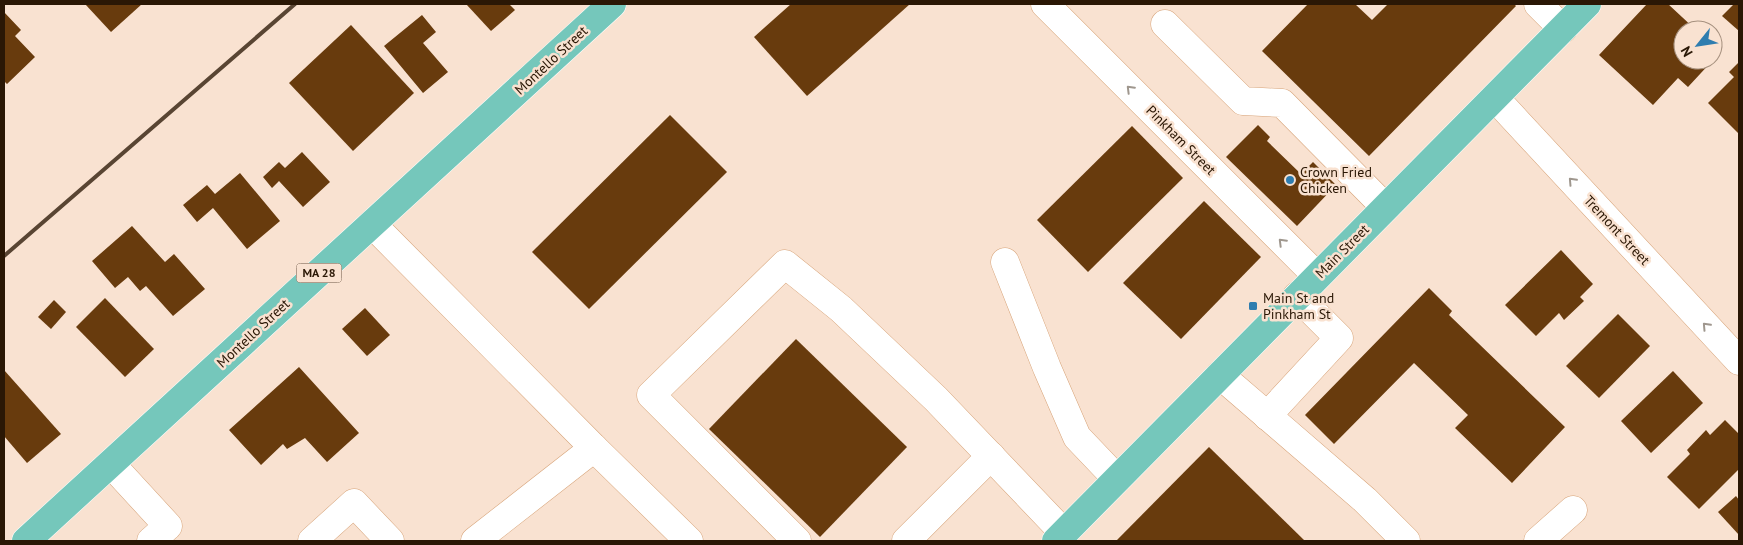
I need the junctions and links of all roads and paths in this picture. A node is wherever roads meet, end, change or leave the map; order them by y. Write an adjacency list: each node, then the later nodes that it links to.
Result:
1 (612, 4): 9 (main road, Montello Street / MA 28)
2 (1045, 4): 11 (street, Pinkham Street, one-way to 2)
3 (1538, 4): 6 (street)
4 (1587, 4): 6 (main road, Main Street)
5 (1164, 24): 8 (street)
6 (1563, 29): 7 (main road, Main Street)
7 (1495, 98): 8 (main road, Main Street); 13 (street, Tremont Street, one-way to 7)
8 (1385, 208): 11 (main road, Main Street)
9 (372, 224): 16 (street); 18 (main road, Montello Street / MA 28)
10 (1005, 262): 19 (street)
11 (1316, 276): 12 (main road, Main Street)
12 (1297, 296): 14 (main road, Main Street); 15 (street)
13 (1739, 361)
14 (1220, 375): 15 (street); 19 (main road, Main Street)
15 (1267, 416): 30 (street)
16 (594, 448): 26 (street); 27 (street)
17 (991, 456): 21 (street); 28 (street); 29 (street)
18 (110, 464): 22 (main road, Montello Street / MA 28); 23 (street)
19 (1117, 479): 21 (main road, Main Street)
20 (1573, 510): 31 (street)
21 (1060, 537)
22 (26, 541)
23 (150, 541)
24 (312, 541): 25 (street)
25 (390, 541)
26 (475, 541)
27 (689, 541)
28 (797, 541)
29 (906, 541)
30 (1406, 541)
31 (1538, 541)

